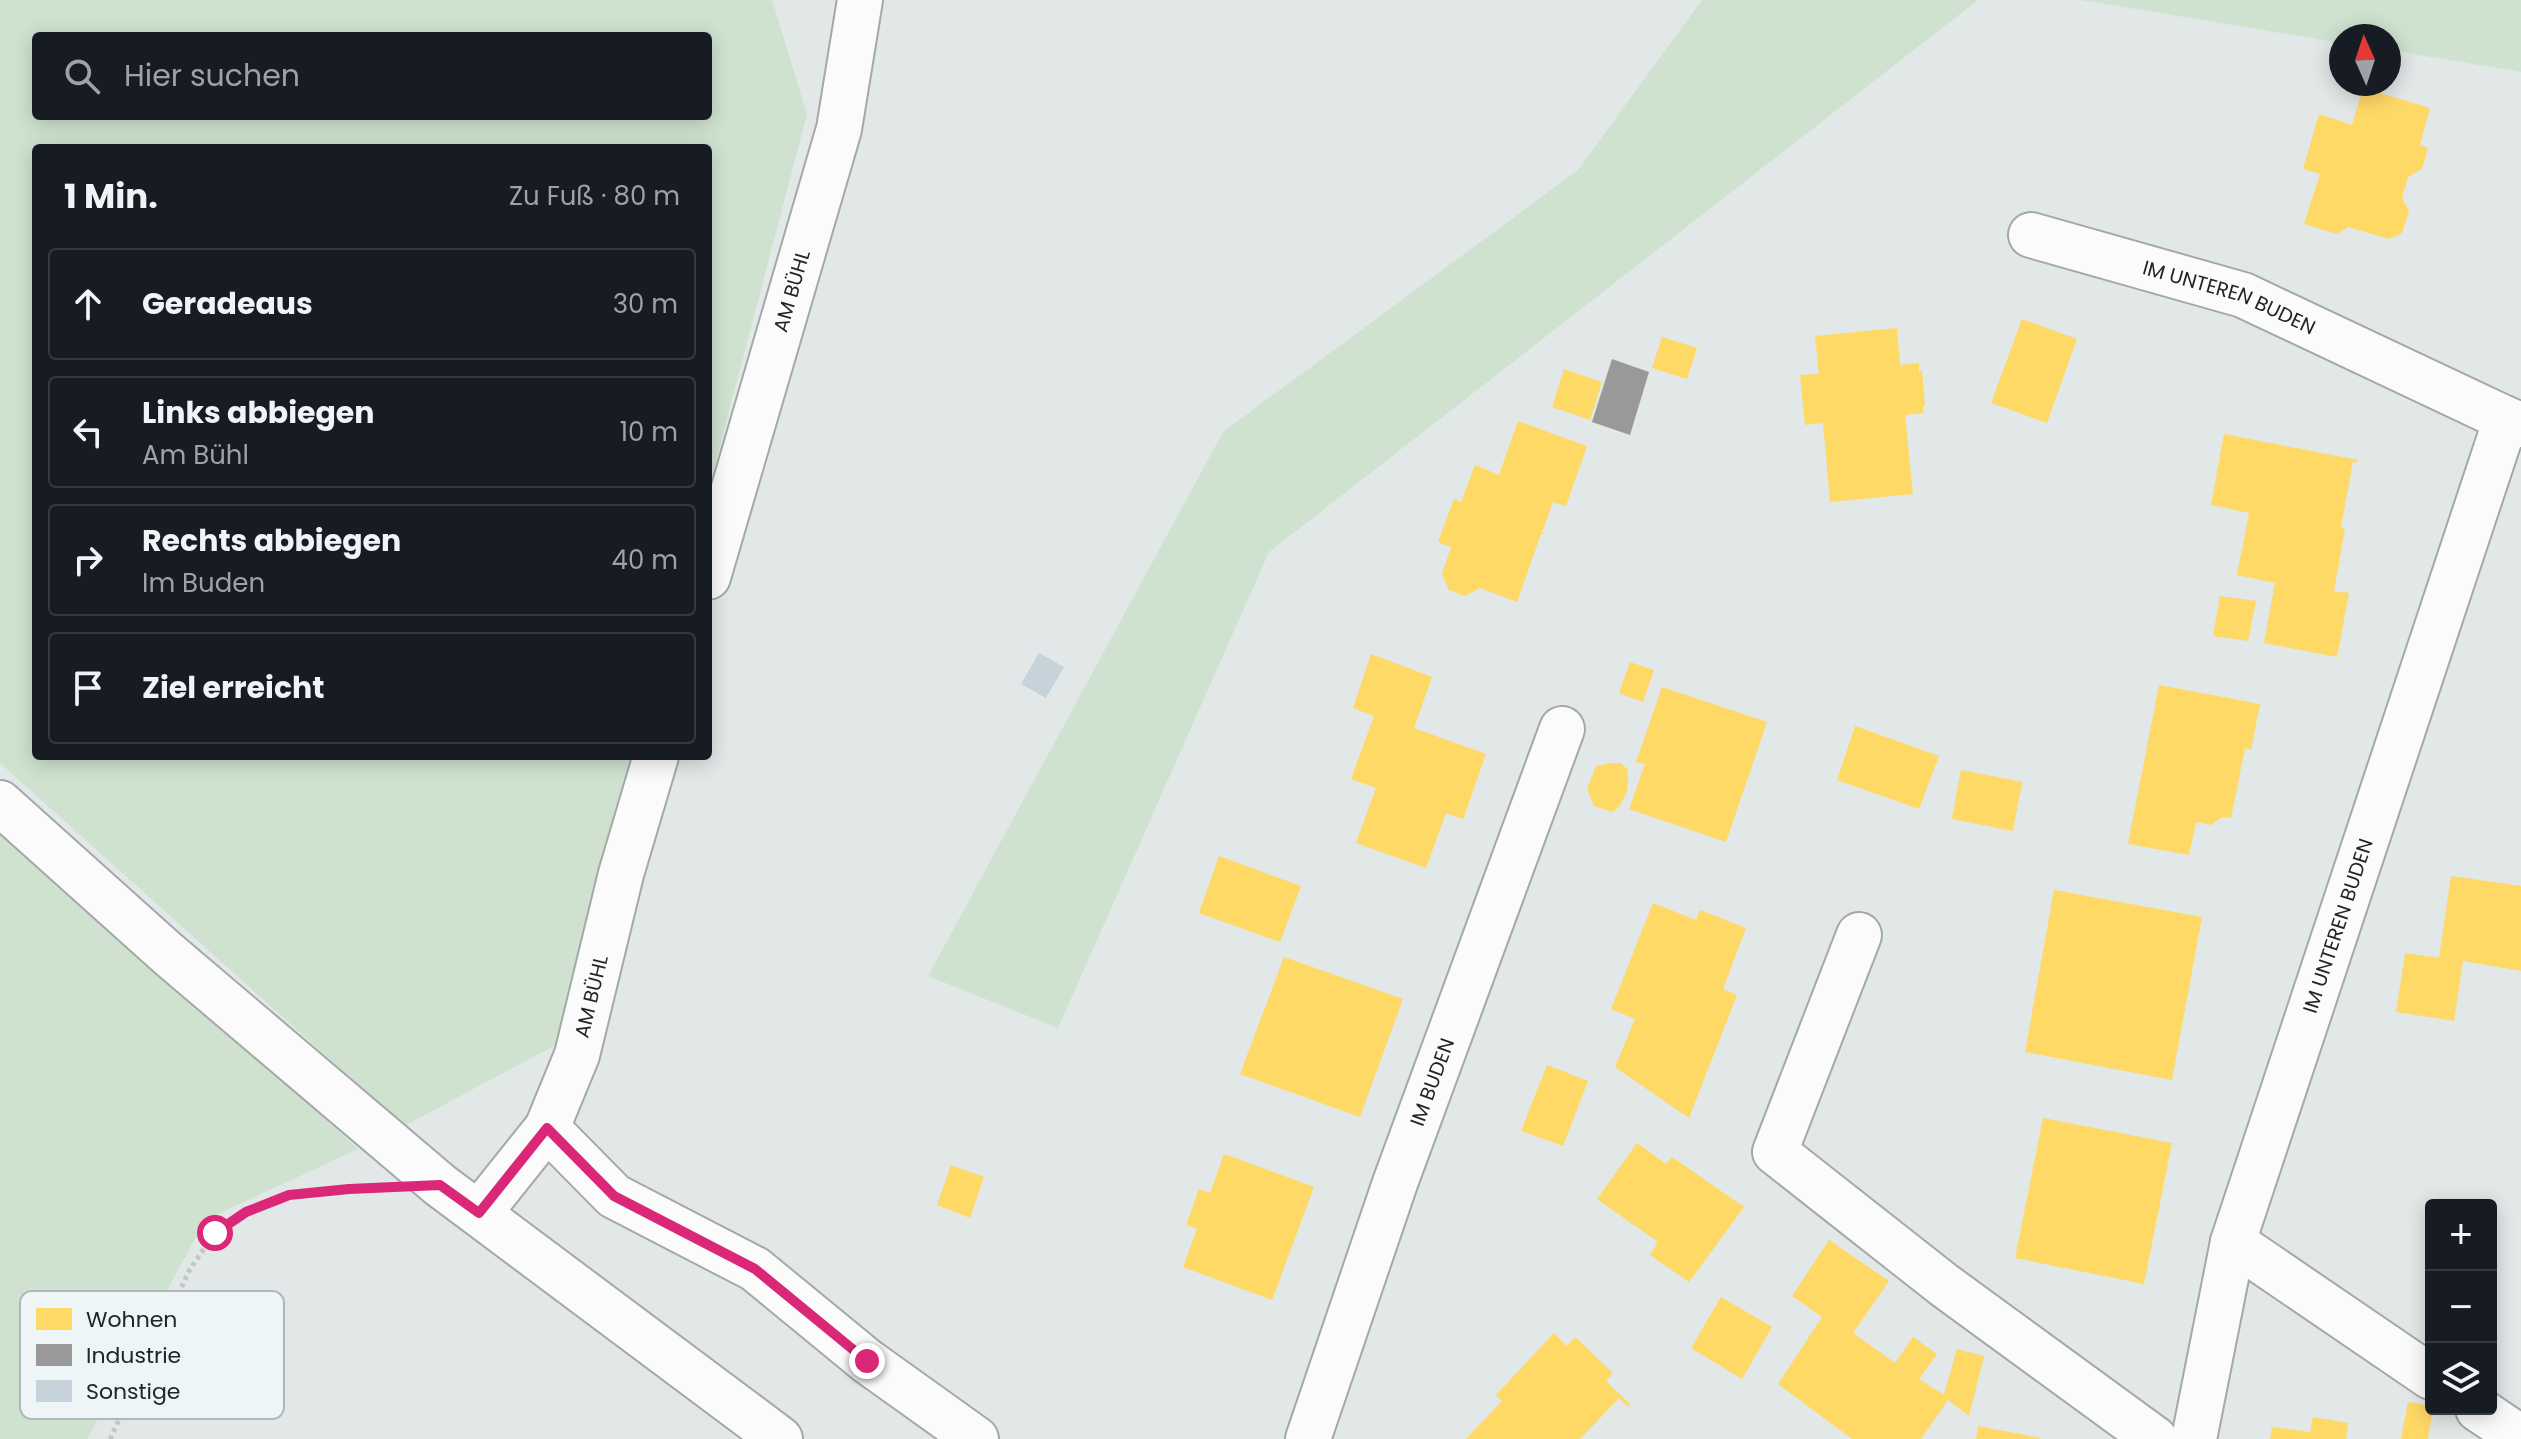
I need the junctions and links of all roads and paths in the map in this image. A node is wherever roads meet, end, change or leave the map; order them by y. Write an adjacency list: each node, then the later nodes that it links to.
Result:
1 (860, 0): 4 (street, AM BÜHL)
2 (2031, 235): 3 (street, IM UNTEREN BUDEN)
3 (2513, 422): 12 (street, IM UNTEREN BUDEN)
4 (712, 563)
5 (1562, 729): 21 (street, IM BUDEN)
6 (655, 760): 9 (street, AM BÜHL)
7 (0, 803): 10 (street)
8 (1859, 935): 22 (street)
9 (547, 1128): 11 (street, AM BÜHL); 20 (street)
10 (440, 1185): 11 (street); 13 (path)
11 (479, 1213): 19 (street)
12 (2233, 1242): 14 (street); 23 (street, IM UNTEREN BUDEN)
13 (180, 1291)
14 (2425, 1373)
15 (2487, 1415): 17 (street)
16 (119, 1419): 18 (path)
17 (2521, 1438)
18 (110, 1439)
19 (780, 1439)
20 (976, 1439)
21 (1308, 1439)
22 (2155, 1439)
23 (2194, 1439)

